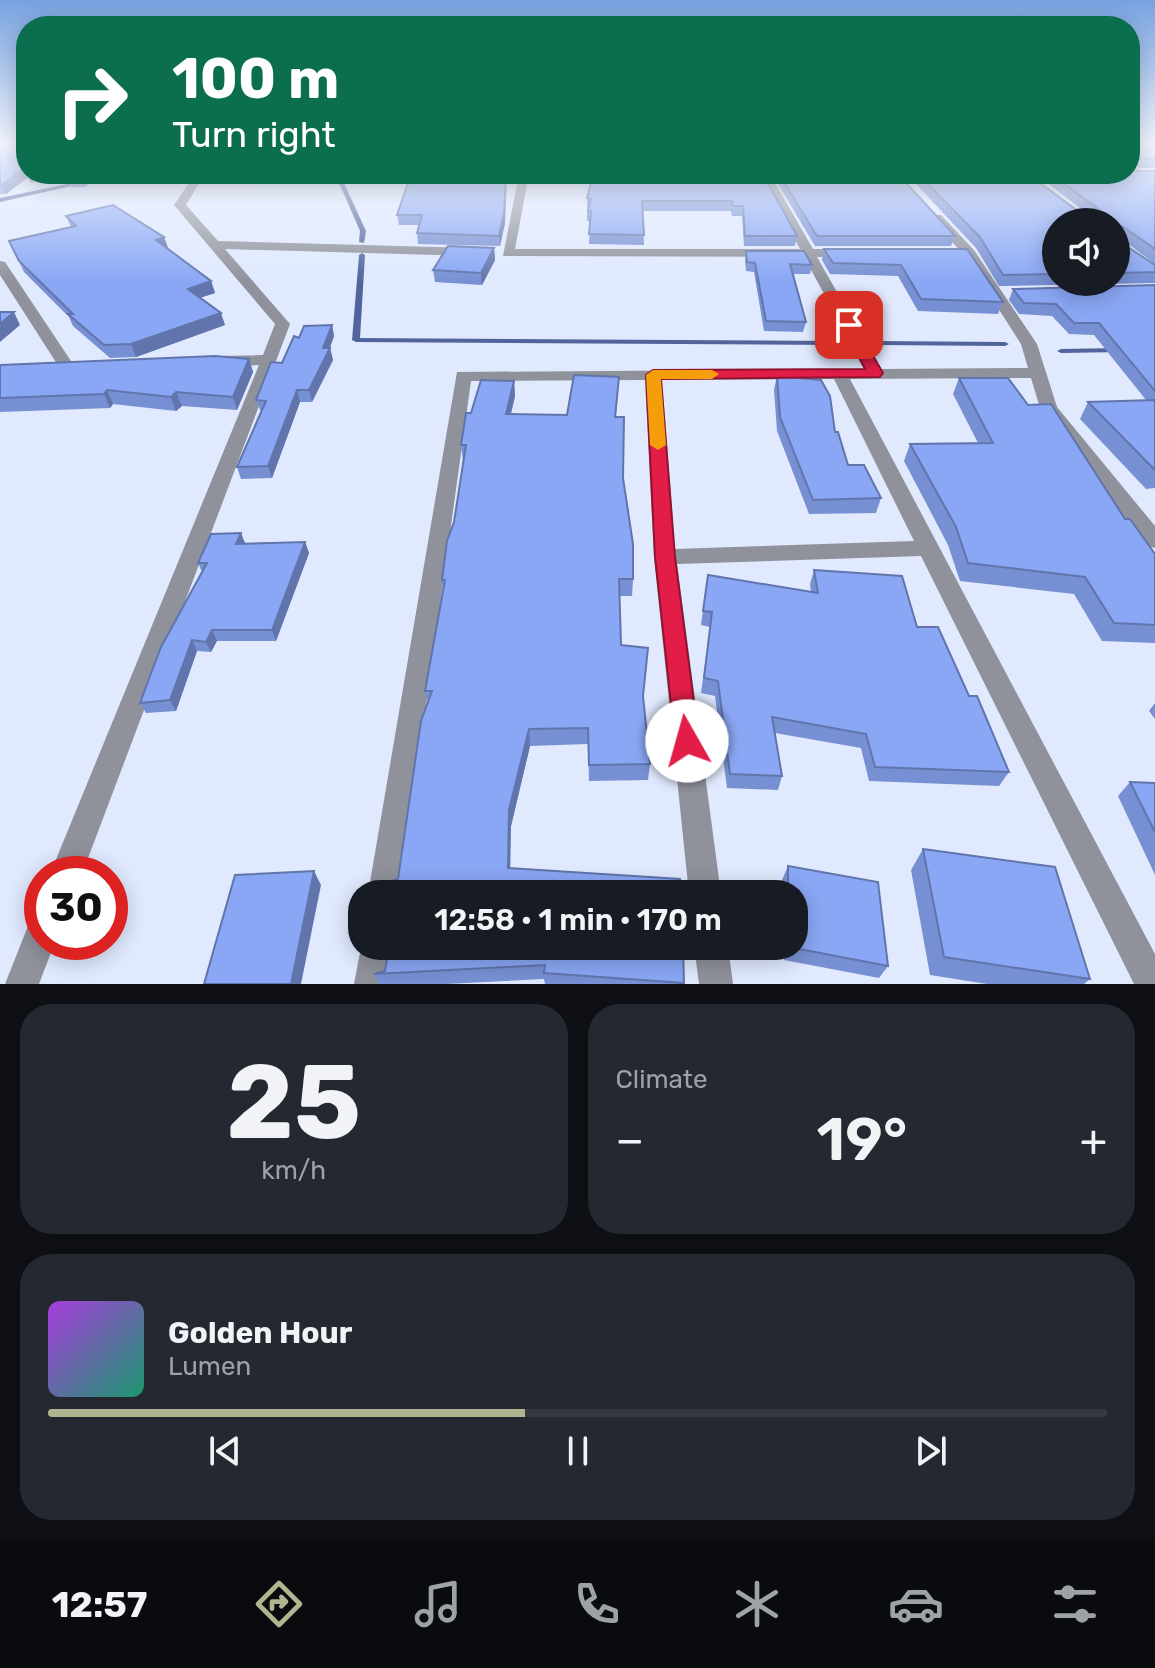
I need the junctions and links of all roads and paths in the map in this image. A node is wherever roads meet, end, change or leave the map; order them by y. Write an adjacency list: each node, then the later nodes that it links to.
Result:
1 (189, 191): 5 (street)
2 (521, 191): 6 (street)
3 (774, 191): 7 (street)
4 (912, 191): 15 (street)
5 (216, 245): 6 (street); 10 (street)
6 (508, 253): 7 (street)
7 (809, 253): 8 (street); 14 (street)
8 (867, 253)
9 (0, 265): 12 (street)
10 (269, 360): 11 (street); 20 (street)
11 (207, 362)
12 (40, 368)
13 (839, 373): 14 (street); 16 (street); 18 (street)
14 (875, 373): 15 (street)
15 (1036, 373): 17 (street)
16 (653, 375): 19 (street); 21 (street)
17 (1155, 541)
18 (928, 548): 19 (street); 29 (street)
19 (665, 557): 22 (street)
20 (73, 856)
21 (386, 880)
22 (703, 880)
23 (31, 960): 26 (street)
24 (375, 960): 27 (street)
25 (713, 960): 28 (street)
26 (22, 984)
27 (371, 984)
28 (716, 984)
29 (1152, 984)

